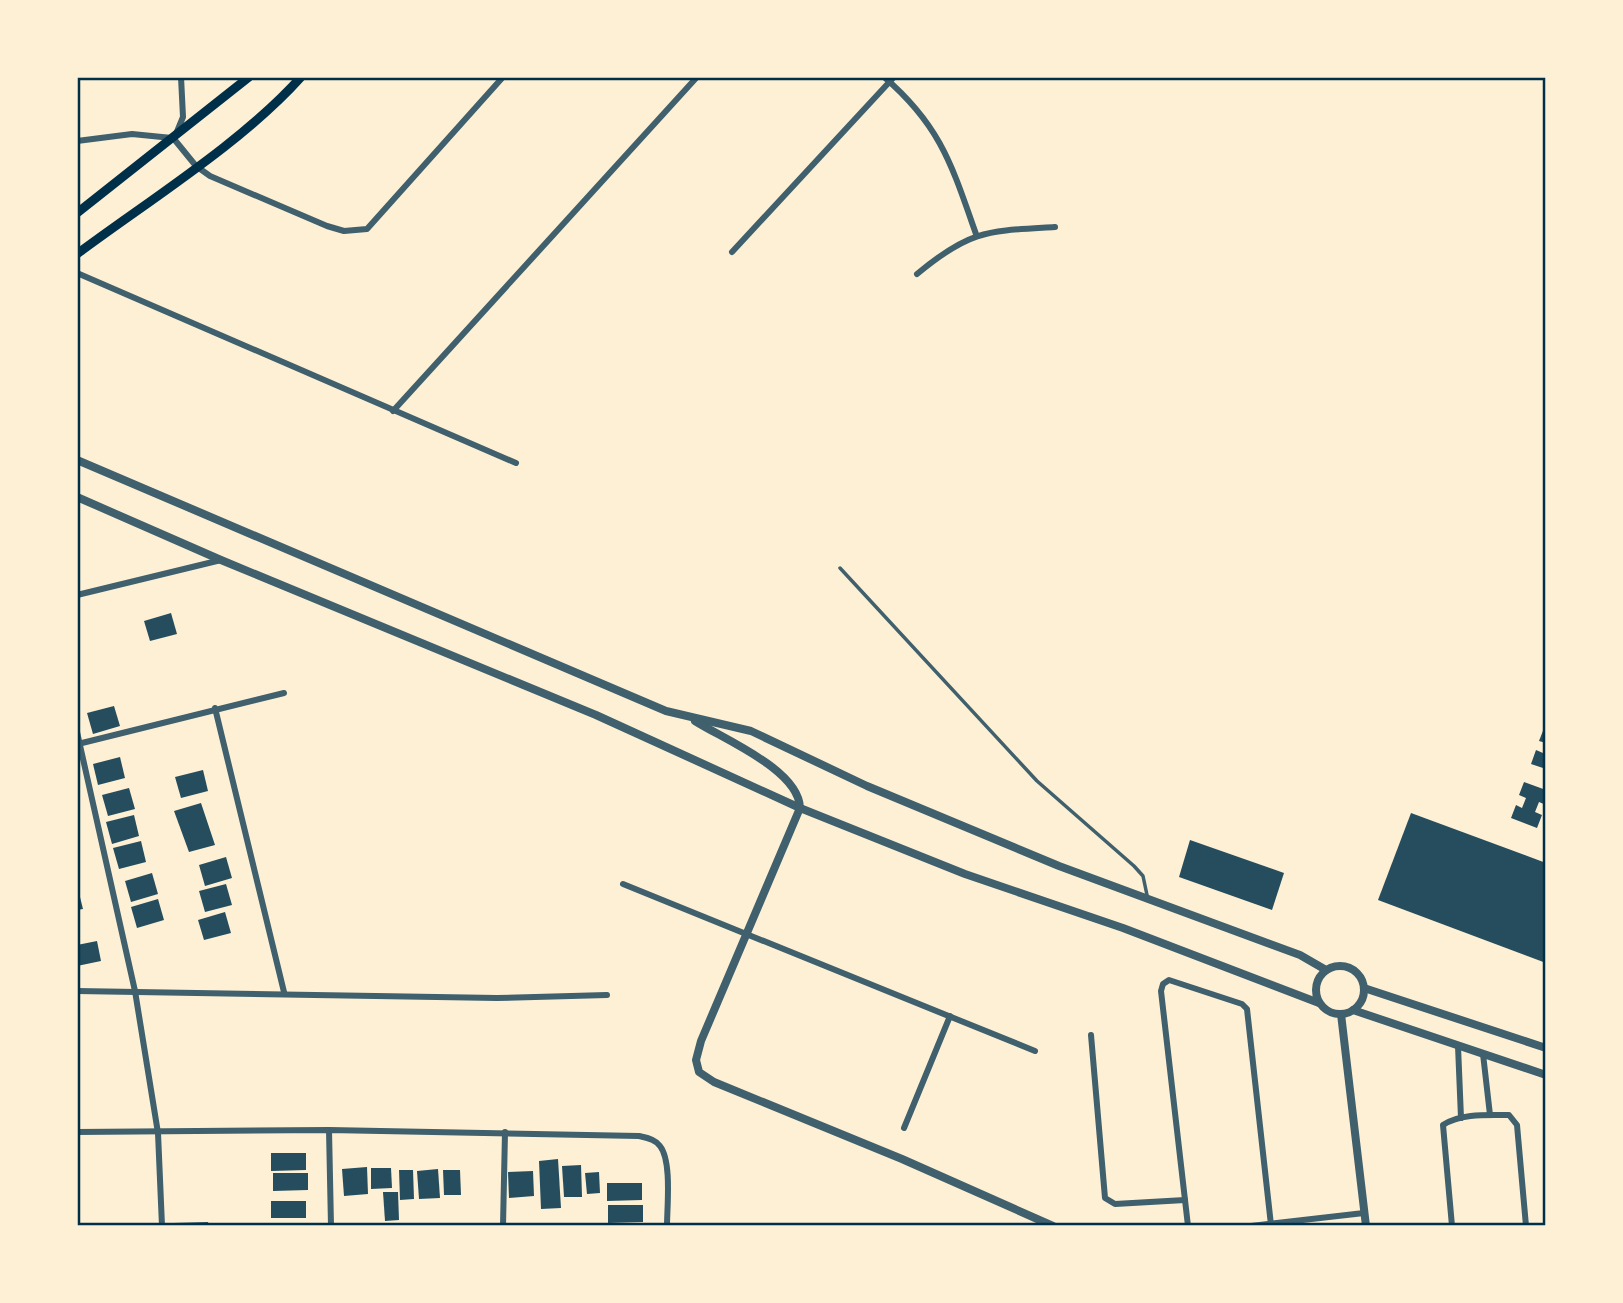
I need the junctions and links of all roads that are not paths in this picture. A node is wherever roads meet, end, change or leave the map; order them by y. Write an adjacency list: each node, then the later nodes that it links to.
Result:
1 (181, 77): 8 (street)
2 (249, 77): 8 (main road)
3 (285, 77): 6 (main road)
4 (503, 77): 10 (street)
5 (695, 78): 18 (street)
6 (300, 79): 10 (main road)
7 (889, 79): 13 (street); 14 (street)
8 (174, 139): 9 (street); 10 (street); 11 (main road)
9 (77, 141)
10 (196, 166): 15 (main road)
11 (77, 213)
12 (1055, 228): 13 (street)
13 (976, 234): 17 (street)
14 (732, 252)
15 (77, 254)
16 (77, 273): 18 (street)
17 (917, 274)
18 (393, 411): 20 (street)
19 (77, 460): 27 (street)
20 (516, 463)
21 (77, 497): 22 (street)
22 (221, 560): 24 (street); 30 (street)
23 (840, 568): 32 (lane)
24 (77, 595)
25 (284, 693): 26 (street)
26 (215, 708): 29 (street); 38 (street)
27 (689, 718): 30 (street); 32 (street)
28 (77, 732): 29 (street)
29 (78, 744): 37 (street)
30 (800, 808): 33 (street); 40 (street)
31 (623, 884): 33 (street)
32 (1147, 895): 34 (street)
33 (747, 934): 43 (street); 65 (street)
34 (1326, 970): 35 (street); 40 (street)
35 (1364, 988): 41 (street); 46 (street)
36 (77, 990): 37 (street)
37 (135, 991): 38 (street); 56 (street)
38 (284, 992): 39 (street)
39 (607, 995)
40 (1319, 1003): 42 (street)
41 (1353, 1010): 42 (street); 45 (street)
42 (1341, 1014): 58 (street)
43 (950, 1016): 47 (street); 52 (street)
44 (1091, 1035): 57 (street)
45 (1458, 1046): 48 (street); 51 (street)
46 (1546, 1048)
47 (1035, 1051)
48 (1483, 1054): 49 (street); 50 (street)
49 (1546, 1075)
50 (1490, 1115): 51 (street); 70 (street)
51 (1461, 1118): 69 (street)
52 (904, 1128)
53 (329, 1130): 55 (street); 56 (street); 62 (street)
54 (77, 1132): 56 (street)
55 (505, 1132): 63 (street); 64 (street)
56 (158, 1133): 61 (street)
57 (1185, 1200): 60 (street); 66 (street)
58 (1364, 1213): 59 (street); 68 (street)
59 (1314, 1223): 60 (street)
60 (1271, 1225): 67 (street)
61 (162, 1226)
62 (331, 1226)
63 (503, 1226)
64 (667, 1226)
65 (1053, 1226)
66 (1188, 1226)
67 (1251, 1226)
68 (1366, 1226)
69 (1452, 1226)
70 (1526, 1226)

